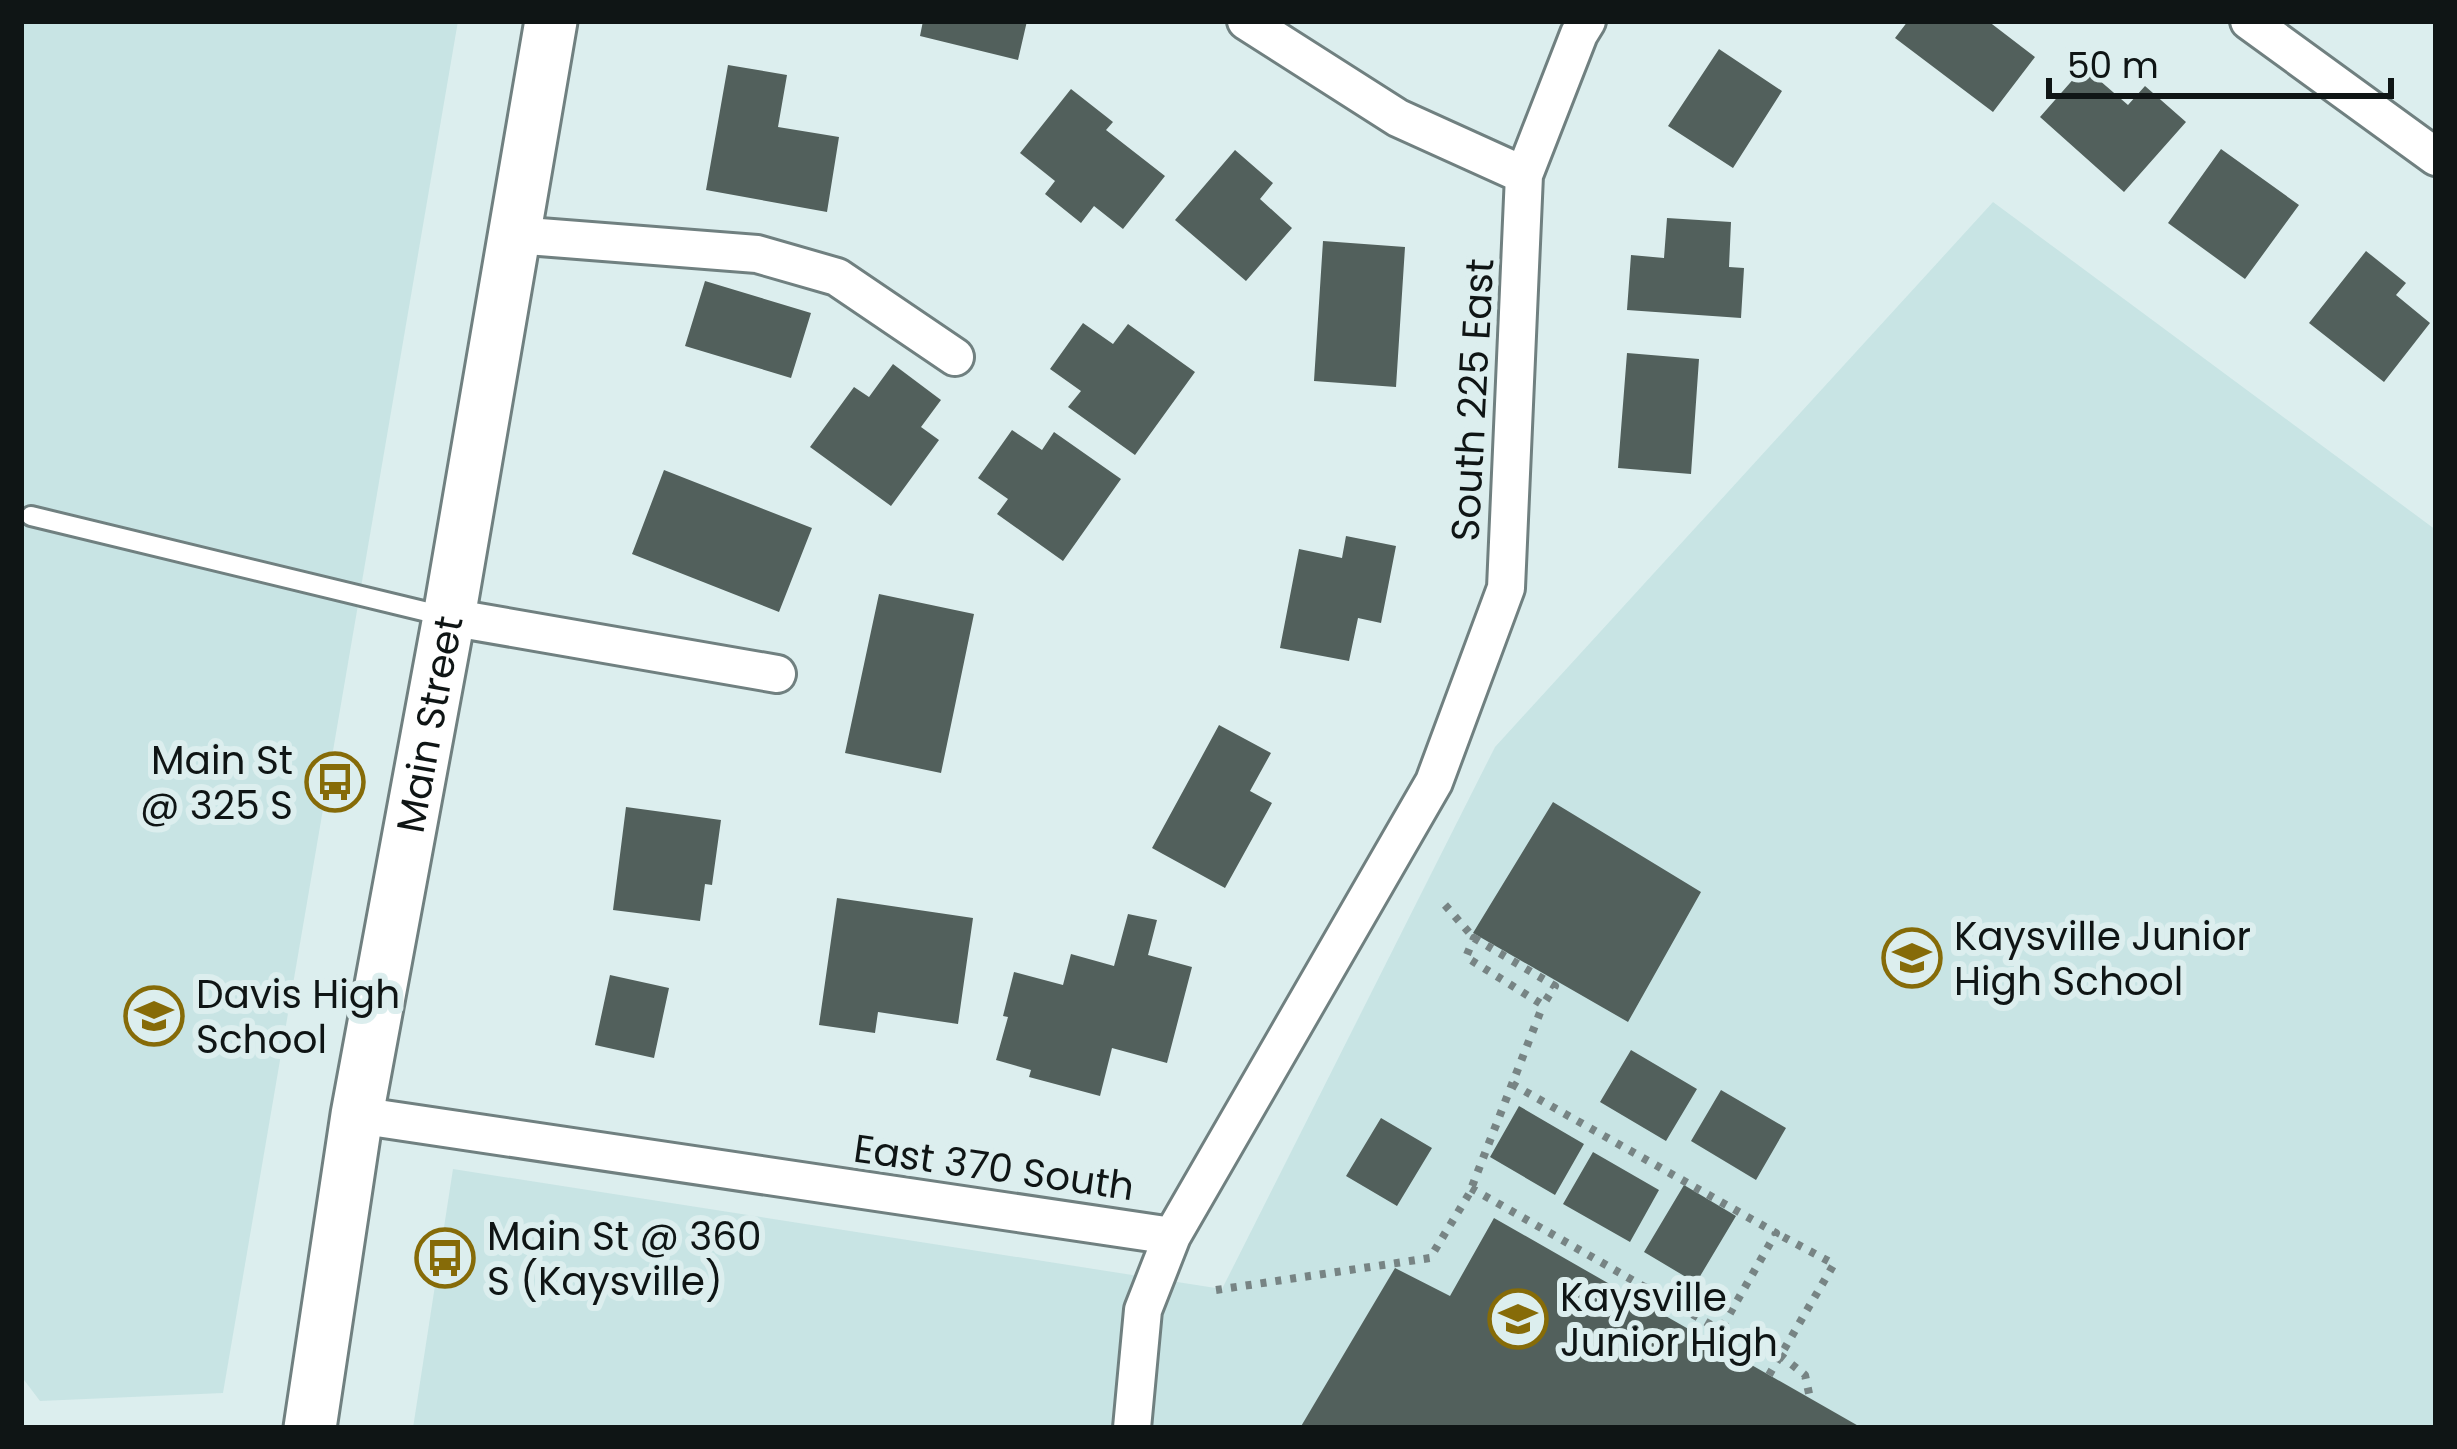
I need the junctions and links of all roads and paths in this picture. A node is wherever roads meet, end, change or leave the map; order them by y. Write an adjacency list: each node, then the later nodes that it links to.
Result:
1 (551, 21): 7 (main road, Main Street)
2 (1246, 21): 6 (street)
3 (1587, 21): 6 (street, South 225 East)
4 (2249, 21): 5 (street)
5 (2436, 157)
6 (1524, 175): 12 (street, South 225 East)
7 (514, 235): 8 (street); 10 (main road, Main Street)
8 (955, 357)
9 (31, 516): 10 (lane)
10 (449, 617): 11 (street); 17 (main road, Main Street)
11 (777, 674)
12 (1434, 782): 20 (street, East 370 South)
13 (1445, 904): 14 (path)
14 (1474, 938): 15 (path); 15 (path)
15 (1543, 1006): 16 (path)
16 (1512, 1084): 18 (path); 19 (path)
17 (357, 1115): 20 (street, East 370 South); 27 (main road, Main Street)
18 (1471, 1188): 21 (path); 22 (path)
19 (1776, 1233): 22 (path); 24 (path)
20 (1172, 1236): 28 (street)
21 (1216, 1290)
22 (1720, 1330): 23 (path)
23 (1713, 1343)
24 (1780, 1355): 25 (path); 26 (path)
25 (1769, 1375)
26 (1810, 1399)
27 (310, 1428)
28 (1132, 1428)

